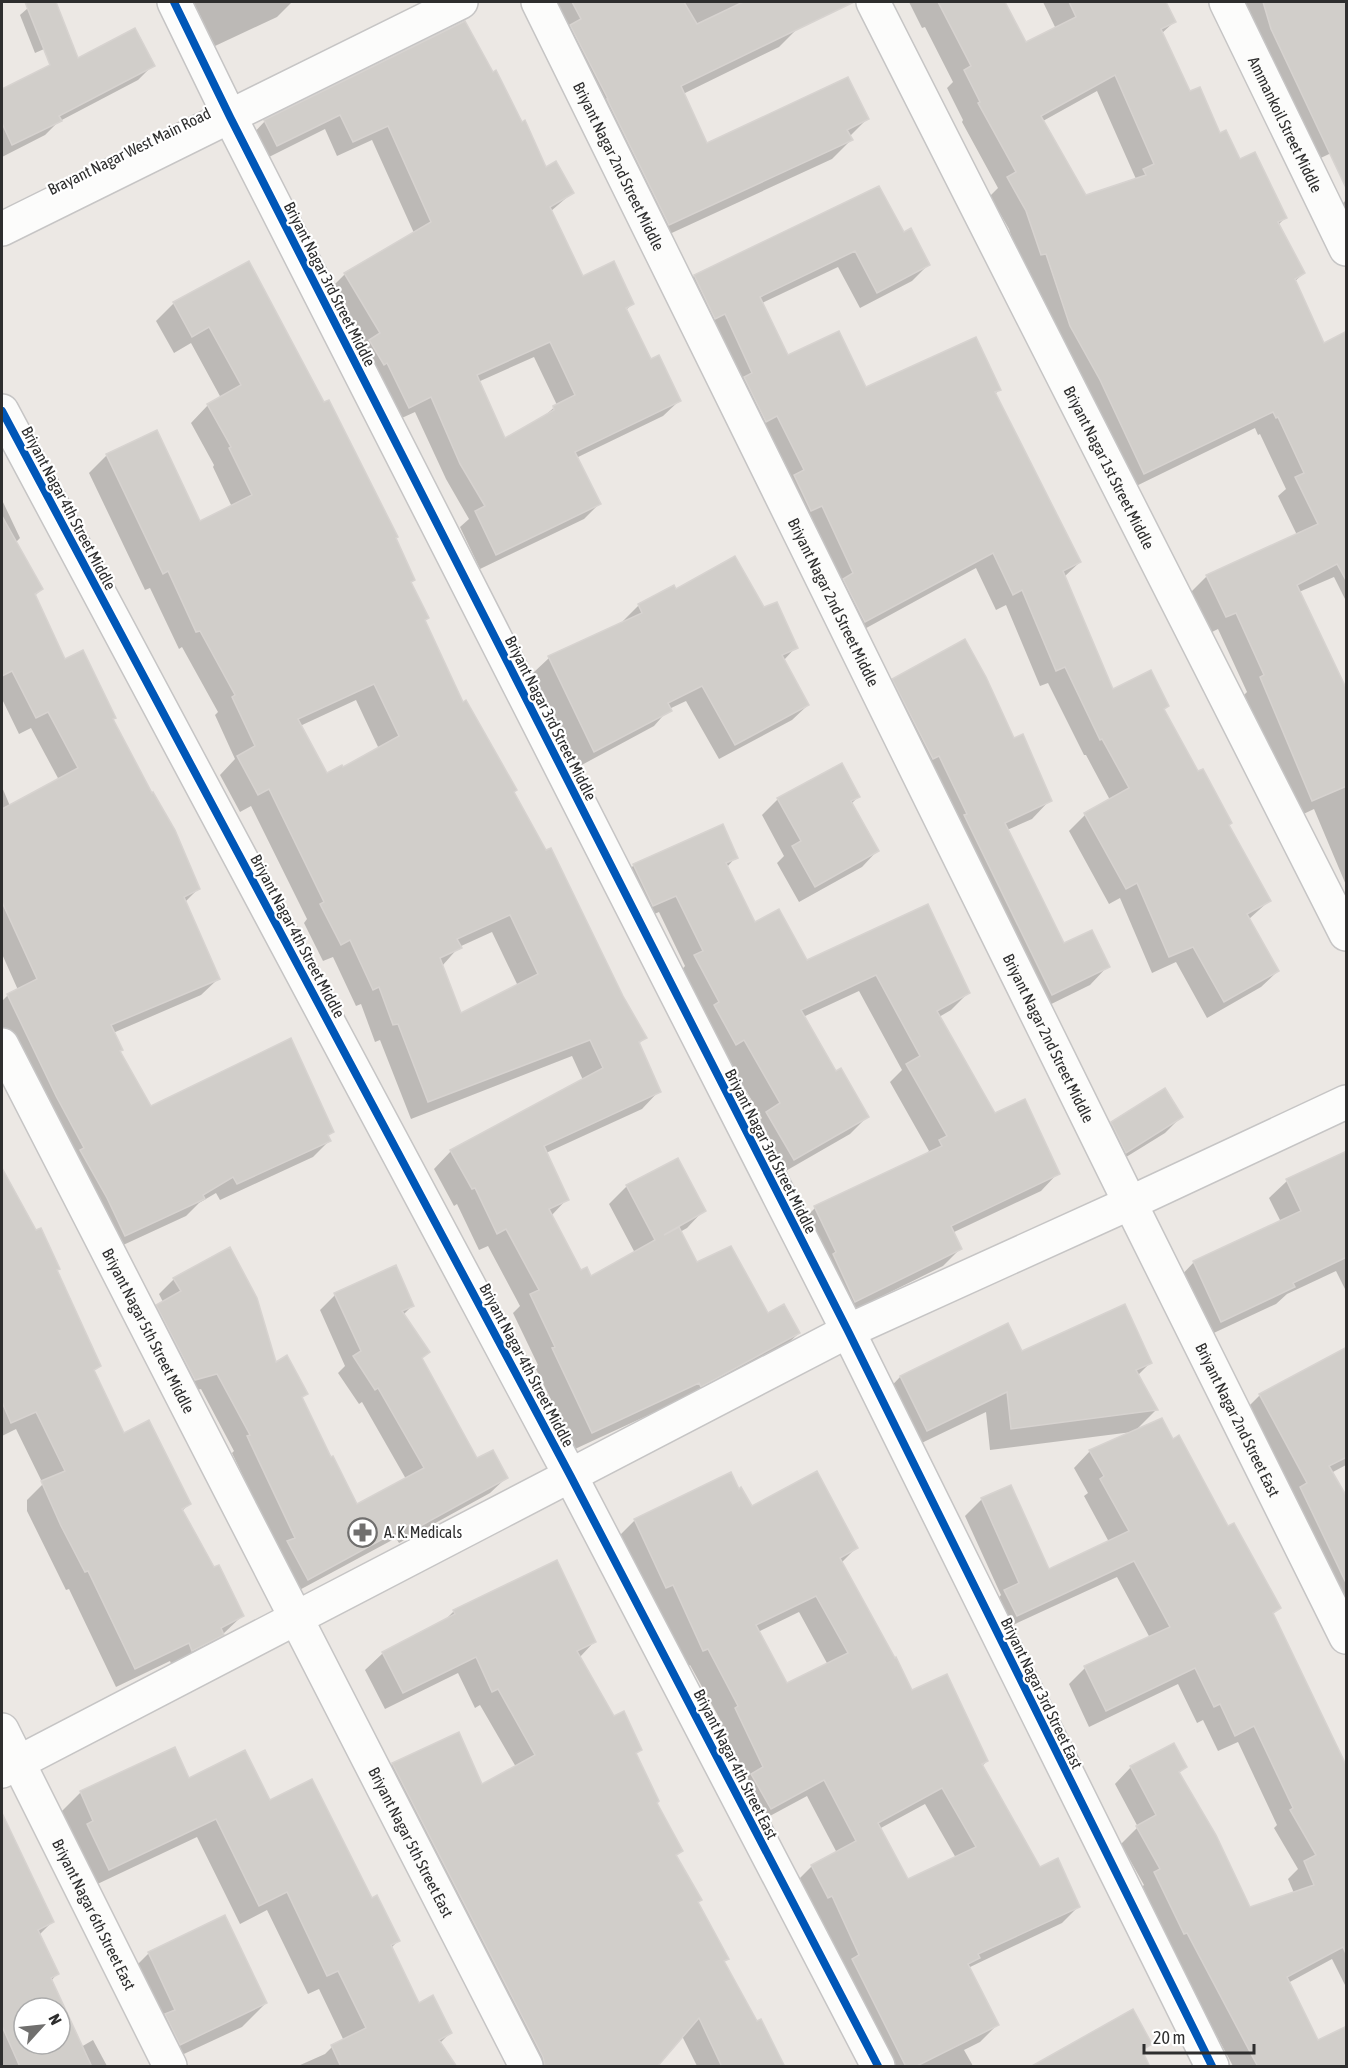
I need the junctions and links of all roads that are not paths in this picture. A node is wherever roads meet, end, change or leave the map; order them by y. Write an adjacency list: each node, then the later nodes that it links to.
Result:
1 (174, 2): 6 (street, Briyant Nagar 3rd Street Middle)
2 (461, 2): 6 (street, Brayant Nagar West Main Road)
3 (538, 2): 13 (street, Briyant Nagar 2nd Street Middle)
4 (873, 2): 10 (street, Briyant Nagar 1st Street Middle)
5 (1226, 2): 8 (street, Ammankoil Street Middle)
6 (230, 117): 7 (street, Brayant Nagar West Main Road); 14 (street, Briyant Nagar 3rd Street Middle)
7 (2, 229)
8 (1347, 249)
9 (2, 411): 15 (street, Briyant Nagar 4th Street Middle)
10 (1347, 934)
11 (2, 1045): 16 (street, Briyant Nagar 5th Street Middle)
12 (1347, 1102): 13 (street)
13 (1130, 1203): 14 (street); 17 (street, Briyant Nagar 2nd Street East)
14 (848, 1331): 15 (street); 23 (street, Briyant Nagar 3rd Street East)
15 (570, 1475): 16 (street); 22 (street, Briyant Nagar 4th Street East)
16 (295, 1617): 19 (street); 21 (street, Briyant Nagar 5th Street East)
17 (1347, 1637)
18 (2, 1730): 19 (street, Briyant Nagar 6th Street East)
19 (9, 1766): 20 (street, Briyant Nagar 6th Street East)
20 (170, 2067)
21 (526, 2067)
22 (878, 2067)
23 (1212, 2067)

